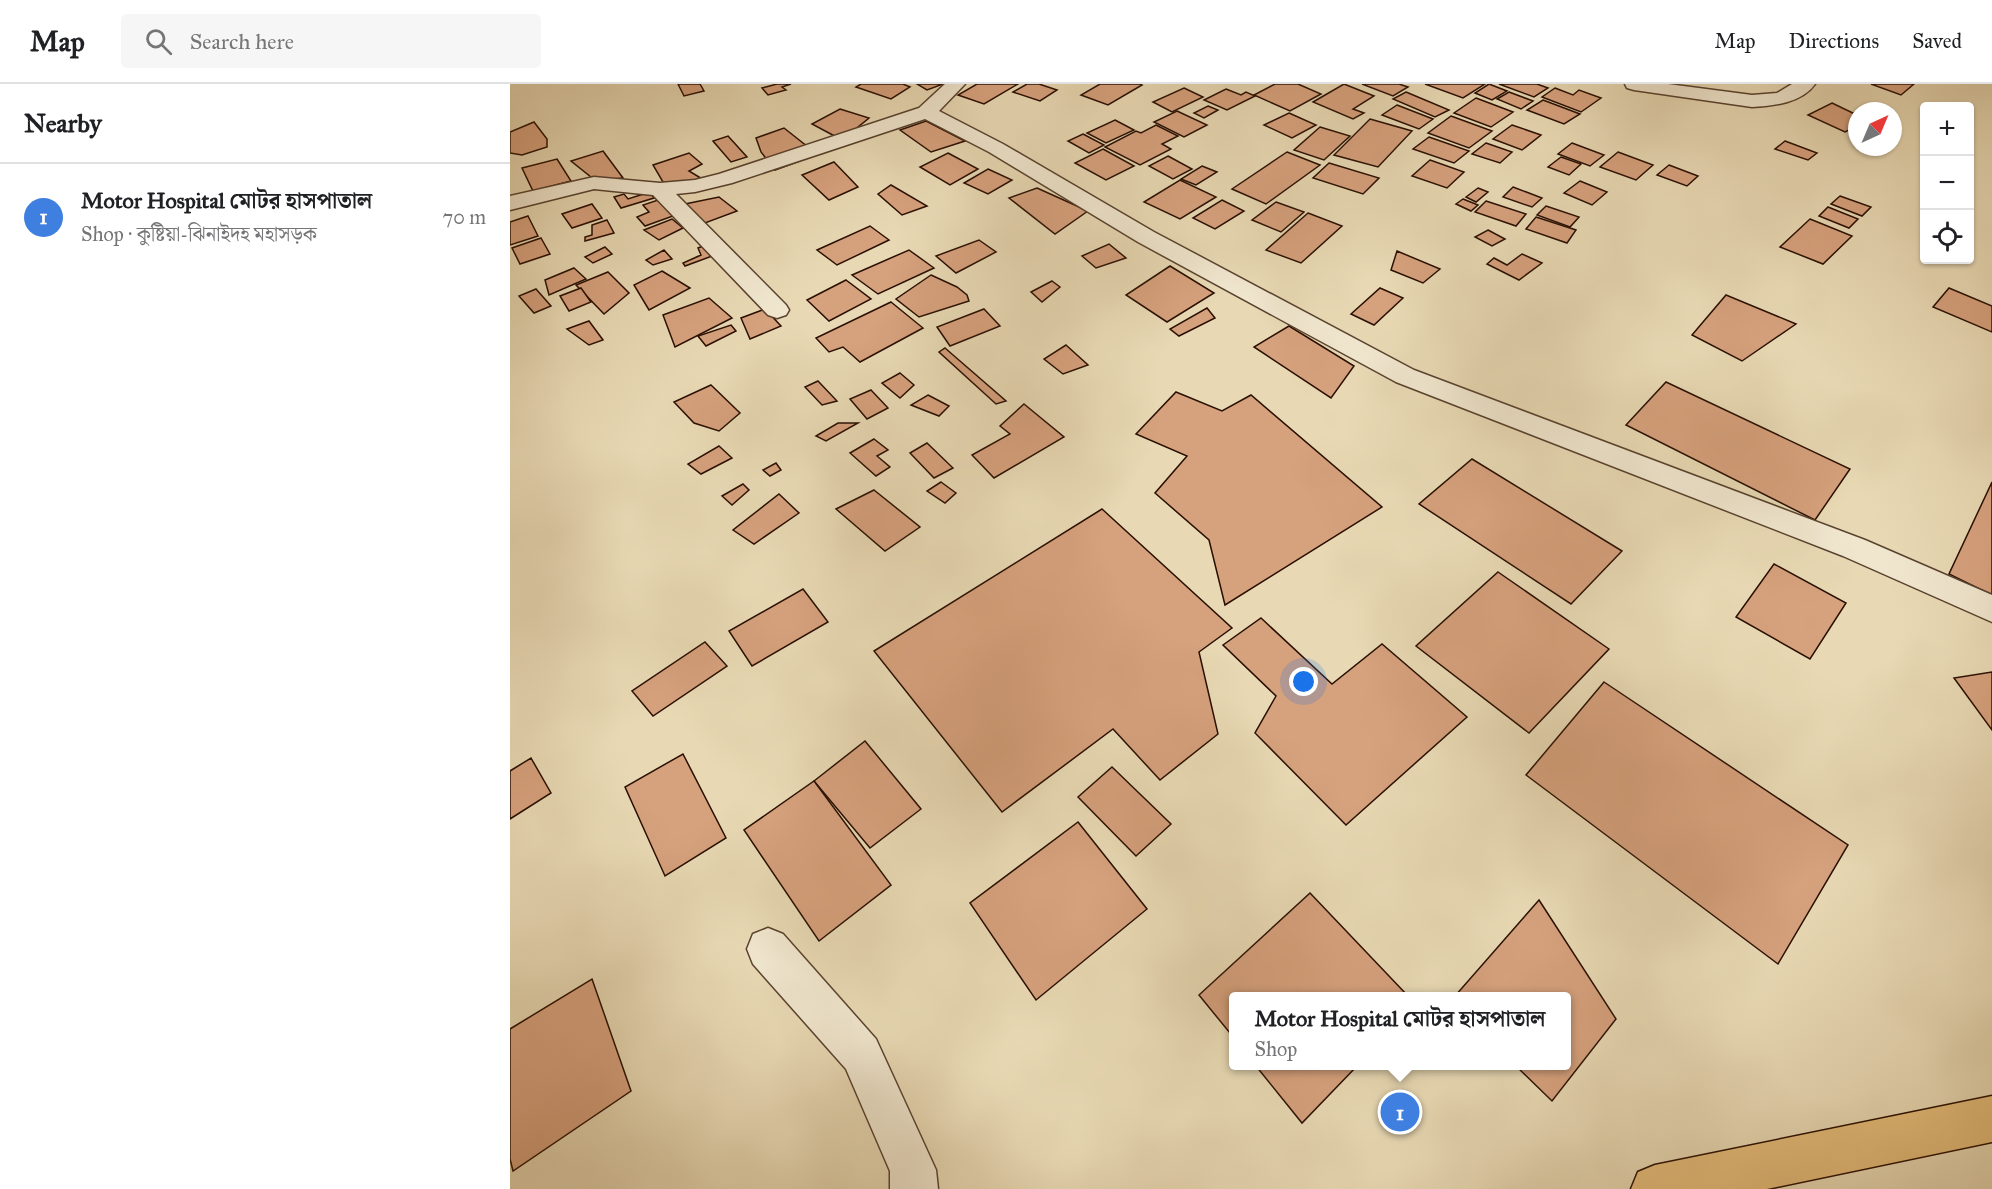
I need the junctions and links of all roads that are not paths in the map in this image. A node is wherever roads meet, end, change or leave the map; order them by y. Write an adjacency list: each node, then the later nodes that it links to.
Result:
1 (956, 84): 4 (street)
2 (1634, 84): 3 (street)
3 (1806, 84)
4 (926, 112): 5 (street); 8 (street)
5 (660, 189): 6 (street); 7 (street)
6 (510, 203)
7 (777, 310)
8 (1992, 609)
9 (768, 949): 11 (street)
10 (1992, 1119): 12 (highway)
11 (914, 1189)
12 (1655, 1189)

